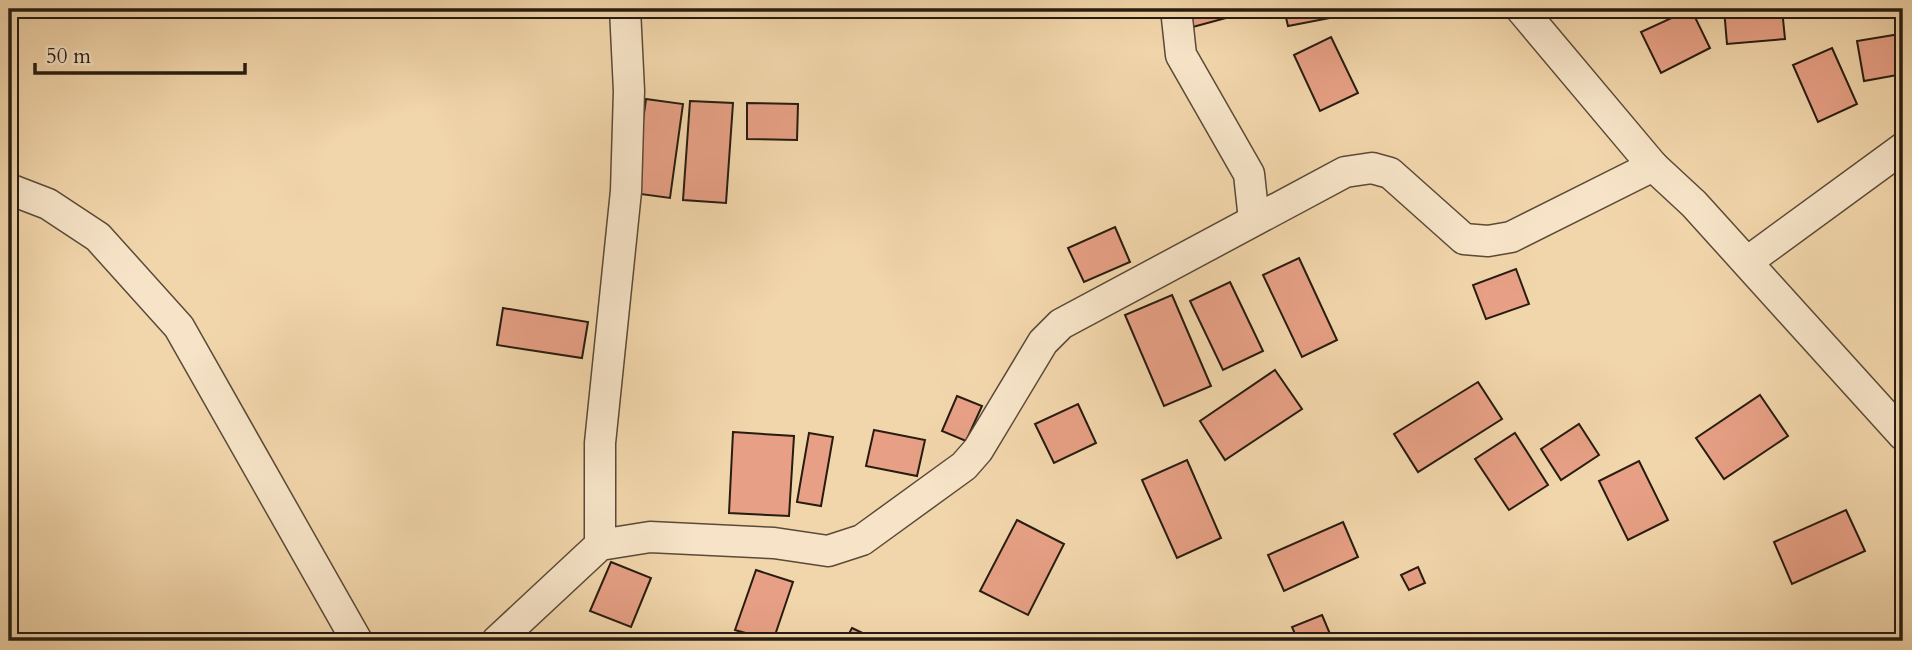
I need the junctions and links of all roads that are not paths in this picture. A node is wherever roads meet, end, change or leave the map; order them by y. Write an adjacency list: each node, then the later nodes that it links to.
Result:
1 (625, 9): 10 (street)
2 (1176, 9): 7 (street)
3 (1521, 9): 5 (street)
4 (1903, 148): 8 (street)
5 (1653, 166): 7 (street); 8 (street)
6 (9, 189): 11 (street)
7 (1254, 220): 10 (street)
8 (1747, 262): 9 (street)
9 (1903, 435)
10 (600, 545): 12 (street)
11 (356, 641)
12 (497, 641)

